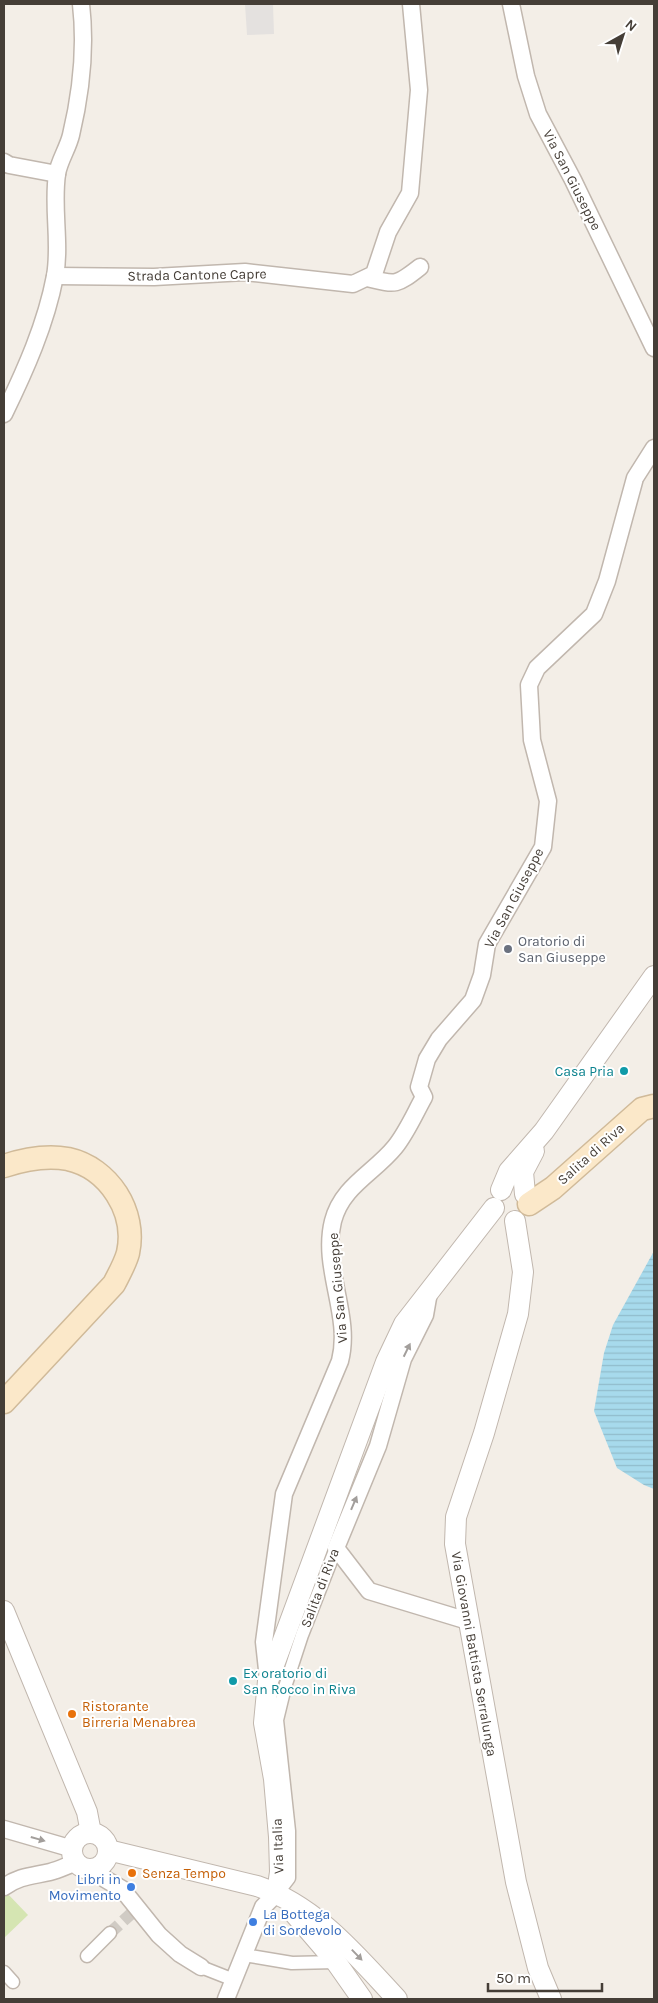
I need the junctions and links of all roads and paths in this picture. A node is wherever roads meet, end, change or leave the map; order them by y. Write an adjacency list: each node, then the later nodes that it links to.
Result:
1 (81, 4): 5 (street)
2 (411, 4): 8 (street)
3 (511, 4): 9 (street, Via San Giuseppe)
4 (4, 162): 5 (street)
5 (57, 174): 7 (street)
6 (420, 267): 8 (street, Strada Cantone Capre)
7 (55, 276): 8 (street, Strada Cantone Capre); 10 (street)
8 (367, 278)
9 (654, 348)
10 (4, 414)
11 (654, 448): 23 (street, Via San Giuseppe)
12 (654, 976): 14 (street)
13 (654, 1106): 17 (main road, Salita di Riva)
14 (544, 1131): 16 (street, Salita di Riva); 17 (street, Via Giovanni Battista Serralunga)
15 (4, 1166): 19 (main road)
16 (498, 1199): 17 (street); 17 (street); 18 (street, Salita di Riva)
17 (523, 1206): 22 (street, Via Giovanni Battista Serralunga)
18 (429, 1292): 20 (street, Salita di Riva, one-way to 18); 23 (street, Salita di Riva)
19 (4, 1402)
20 (336, 1548): 22 (street); 29 (street, Salita di Riva)
21 (4, 1611): 25 (street)
22 (468, 1621): 41 (street, Via Giovanni Battista Serralunga)
23 (268, 1682): 29 (street, Via Italia)
24 (4, 1829): 27 (street, one-way to 27)
25 (91, 1833): 26 (street); 27 (street)
26 (108, 1850): 27 (street); 29 (street)
27 (82, 1859): 28 (street); 34 (street)
28 (4, 1887)
29 (278, 1894): 31 (street, Via Italia); 33 (street); 40 (street, one-way to 40)
30 (110, 1933): 32 (street)
31 (244, 1954): 33 (street); 36 (street, Via Italia)
32 (87, 1956)
33 (336, 1962): 39 (street)
34 (201, 1967): 36 (street)
35 (4, 1972): 37 (street)
36 (234, 1980): 38 (street, Via Italia)
37 (13, 1982)
38 (226, 1999)
39 (362, 1999)
40 (397, 1999)
41 (551, 1999)

